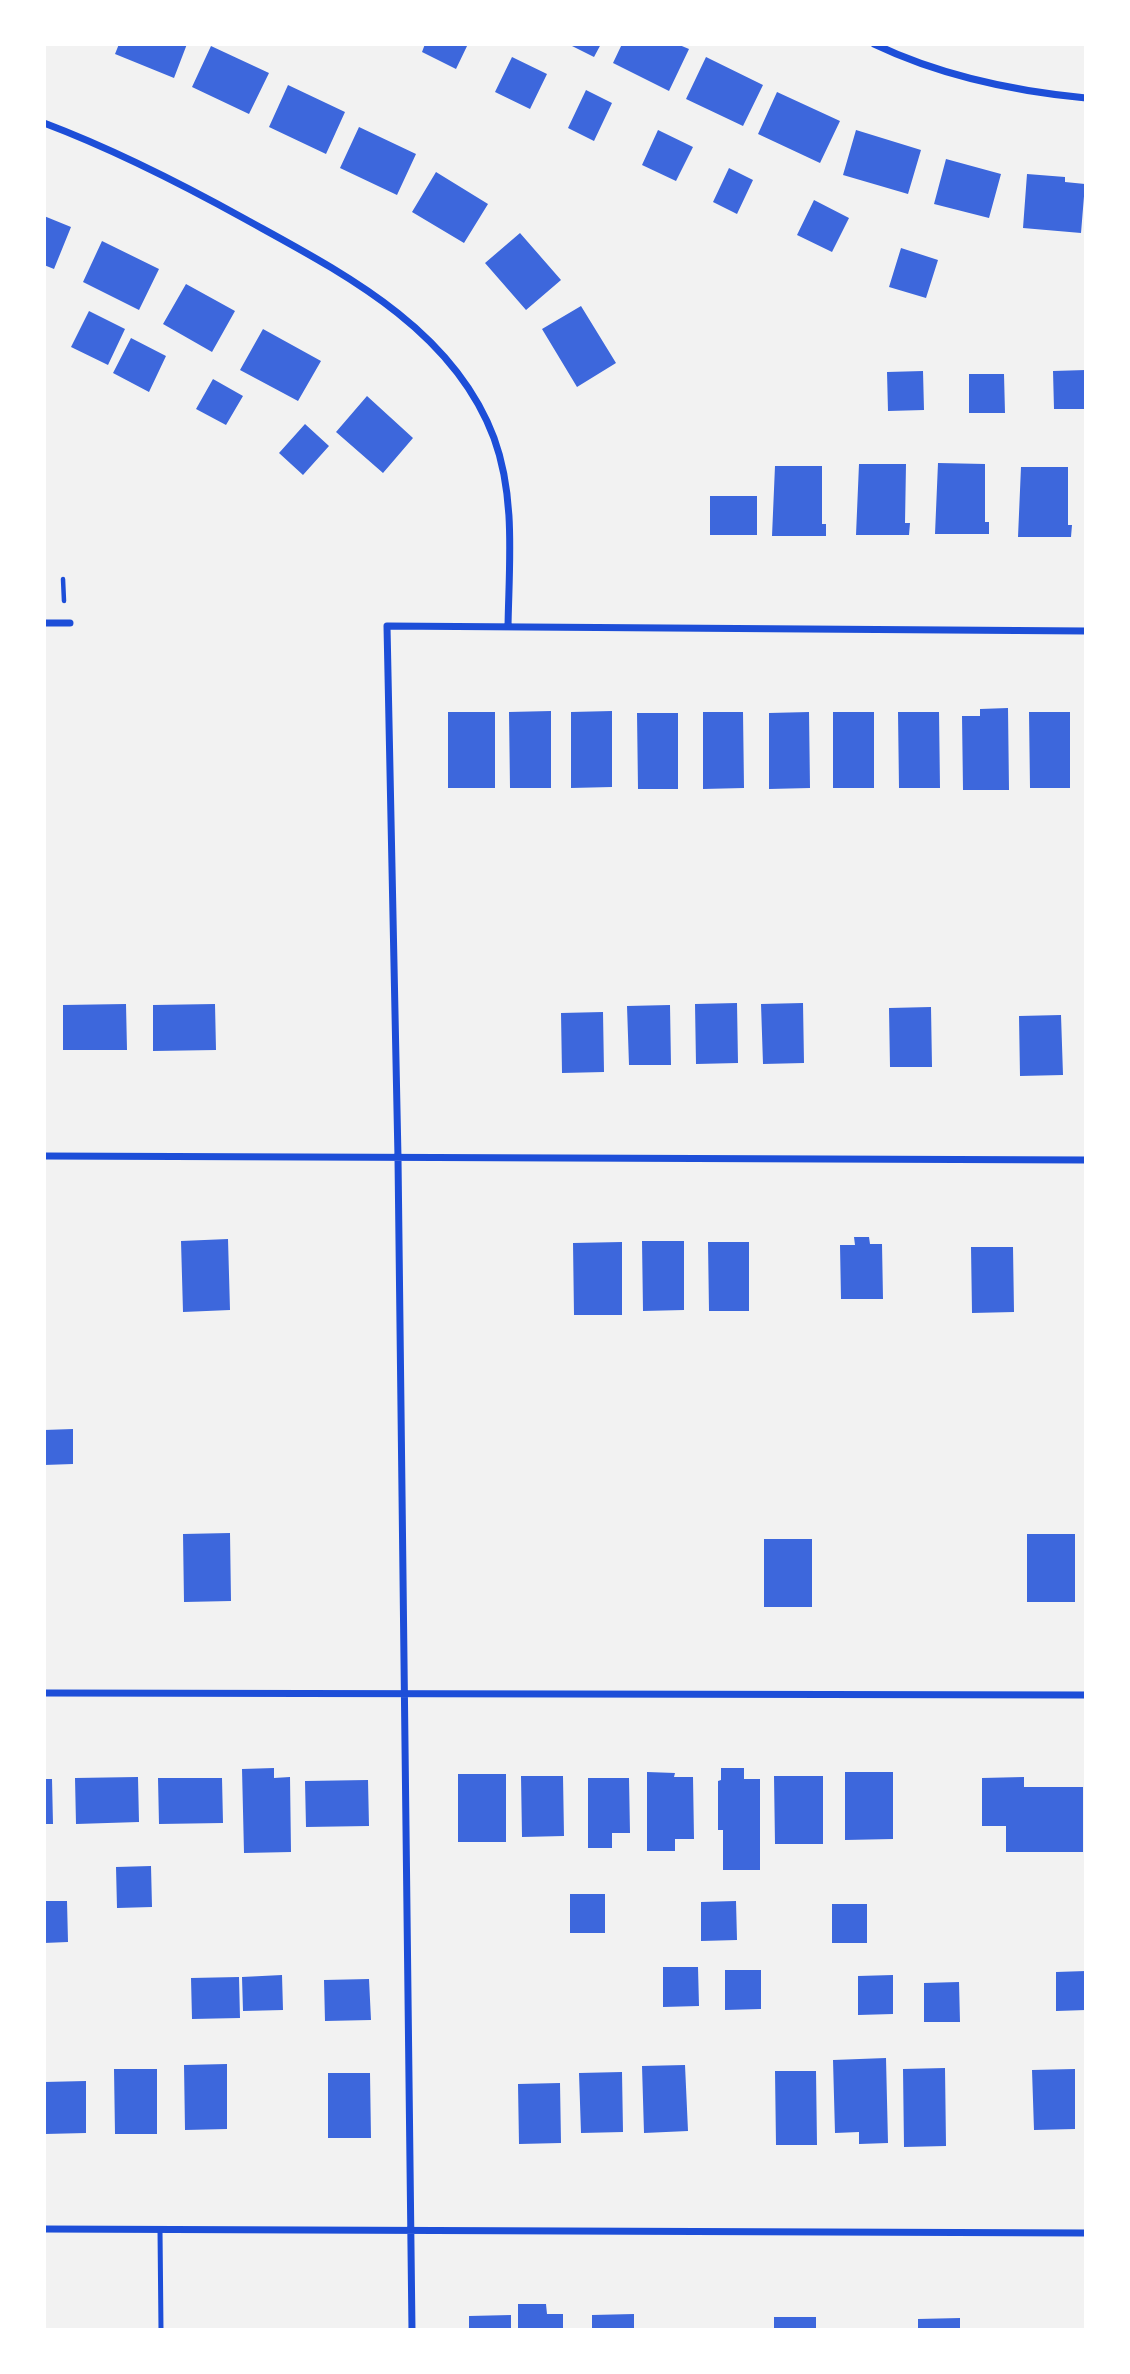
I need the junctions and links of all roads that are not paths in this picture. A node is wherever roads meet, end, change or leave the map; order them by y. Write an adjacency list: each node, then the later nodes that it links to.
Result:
1 (874, 44): 2 (street)
2 (1086, 99)
3 (44, 123): 6 (street)
4 (44, 623): 5 (street)
5 (70, 623)
6 (508, 627): 7 (street); 9 (street)
7 (1086, 631)
8 (44, 1156): 9 (street)
9 (398, 1158): 10 (street); 12 (street)
10 (1086, 1160)
11 (44, 1693): 12 (street)
12 (404, 1695): 13 (street); 16 (street)
13 (1086, 1695)
14 (44, 2229): 15 (street)
15 (160, 2230): 16 (street); 18 (lane)
16 (410, 2230): 17 (street); 19 (street)
17 (1086, 2233)
18 (161, 2330)
19 (412, 2330)

